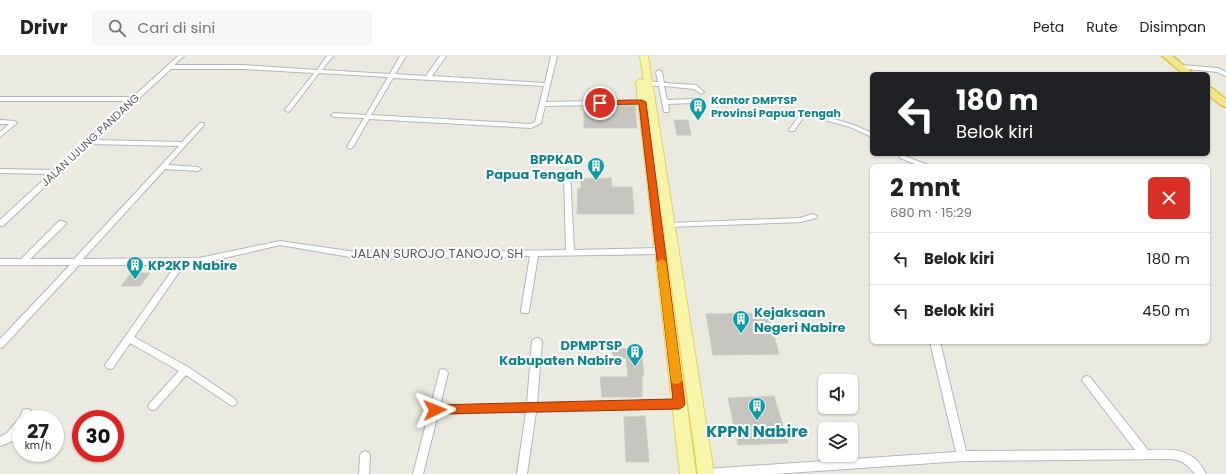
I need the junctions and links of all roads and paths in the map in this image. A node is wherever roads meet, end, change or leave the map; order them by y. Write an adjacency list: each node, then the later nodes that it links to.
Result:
1 (181, 56): 10 (street, JALAN UJUNG PANDANG)
2 (330, 56): 13 (street)
3 (403, 56): 17 (street)
4 (443, 56): 18 (street)
5 (554, 56): 21 (street)
6 (637, 56): 19 (main road)
7 (644, 56): 19 (main road)
8 (1167, 56): 11 (highway)
9 (1226, 66): 12 (street)
10 (169, 67): 13 (street); 25 (street, JALAN UJUNG PANDANG)
11 (1180, 67): 12 (street); 15 (highway)
12 (1218, 70): 16 (street)
13 (319, 71): 17 (street); 31 (street)
14 (659, 72): 20 (street)
15 (1186, 72)
16 (1226, 74)
17 (392, 75): 18 (street); 34 (street)
18 (428, 78): 21 (street)
19 (644, 83): 20 (street); 27 (main road); 50 (main road)
20 (661, 84): 22 (street); 28 (street)
21 (548, 85): 29 (street)
22 (701, 92)
23 (1210, 92): 30 (highway)
24 (0, 99): 25 (street)
25 (134, 99): 40 (street, JALAN UJUNG PANDANG)
26 (692, 101): 28 (street)
27 (642, 102): 29 (street); 50 (main road)
28 (664, 102): 32 (street)
29 (544, 104): 34 (street)
30 (1226, 104)
31 (288, 110)
32 (666, 111)
33 (334, 115): 34 (street)
34 (368, 117): 42 (street)
35 (0, 122): 38 (street)
36 (202, 124): 41 (street)
37 (792, 130): 39 (street)
38 (0, 135)
39 (870, 135)
40 (88, 142): 41 (street); 48 (street, JALAN UJUNG PANDANG)
41 (183, 144): 45 (street)
42 (350, 147)
43 (903, 156): 44 (street)
44 (921, 164)
45 (162, 167): 46 (street); 60 (street)
46 (198, 169)
47 (0, 172): 48 (street)
48 (56, 172): 53 (street, JALAN UJUNG PANDANG)
49 (567, 172): 56 (street)
50 (660, 201): 54 (main road); 55 (main road)
51 (813, 216): 54 (street)
52 (62, 223): 59 (street)
53 (0, 224)
54 (669, 225): 66 (main road)
55 (660, 251): 56 (street, JALAN SUROJO TANOJO, SH); 65 (main road)
56 (570, 252): 57 (street, JALAN SUROJO TANOJO, SH)
57 (534, 253): 61 (street, JALAN SUROJO TANOJO, SH); 62 (street)
58 (0, 262): 59 (street, JALAN SUROJO TANOJO, SH)
59 (23, 262): 60 (street, JALAN SUROJO TANOJO, SH)
60 (77, 262): 61 (street, JALAN SUROJO TANOJO, SH); 68 (street)
61 (182, 262): 63 (street)
62 (525, 311)
63 (129, 338): 69 (street); 70 (street)
64 (537, 341): 76 (street)
65 (672, 342): 66 (main road); 74 (main road)
66 (686, 342): 87 (main road)
67 (935, 344): 82 (street)
68 (0, 345)
69 (110, 365)
70 (184, 370): 73 (street); 75 (street)
71 (443, 373): 77 (street)
72 (1086, 380): 80 (street)
73 (232, 402)
74 (679, 404): 76 (street); 86 (main road)
75 (153, 406)
76 (532, 407): 77 (street); 85 (street)
77 (435, 410): 84 (street)
78 (12, 436): 79 (street)
79 (0, 442)
80 (1145, 454): 82 (street); 88 (street)
81 (365, 456): 83 (street)
82 (962, 456): 87 (street)
83 (364, 474)
84 (418, 474)
85 (522, 474)
86 (688, 474)
87 (706, 474)
88 (1201, 474)

